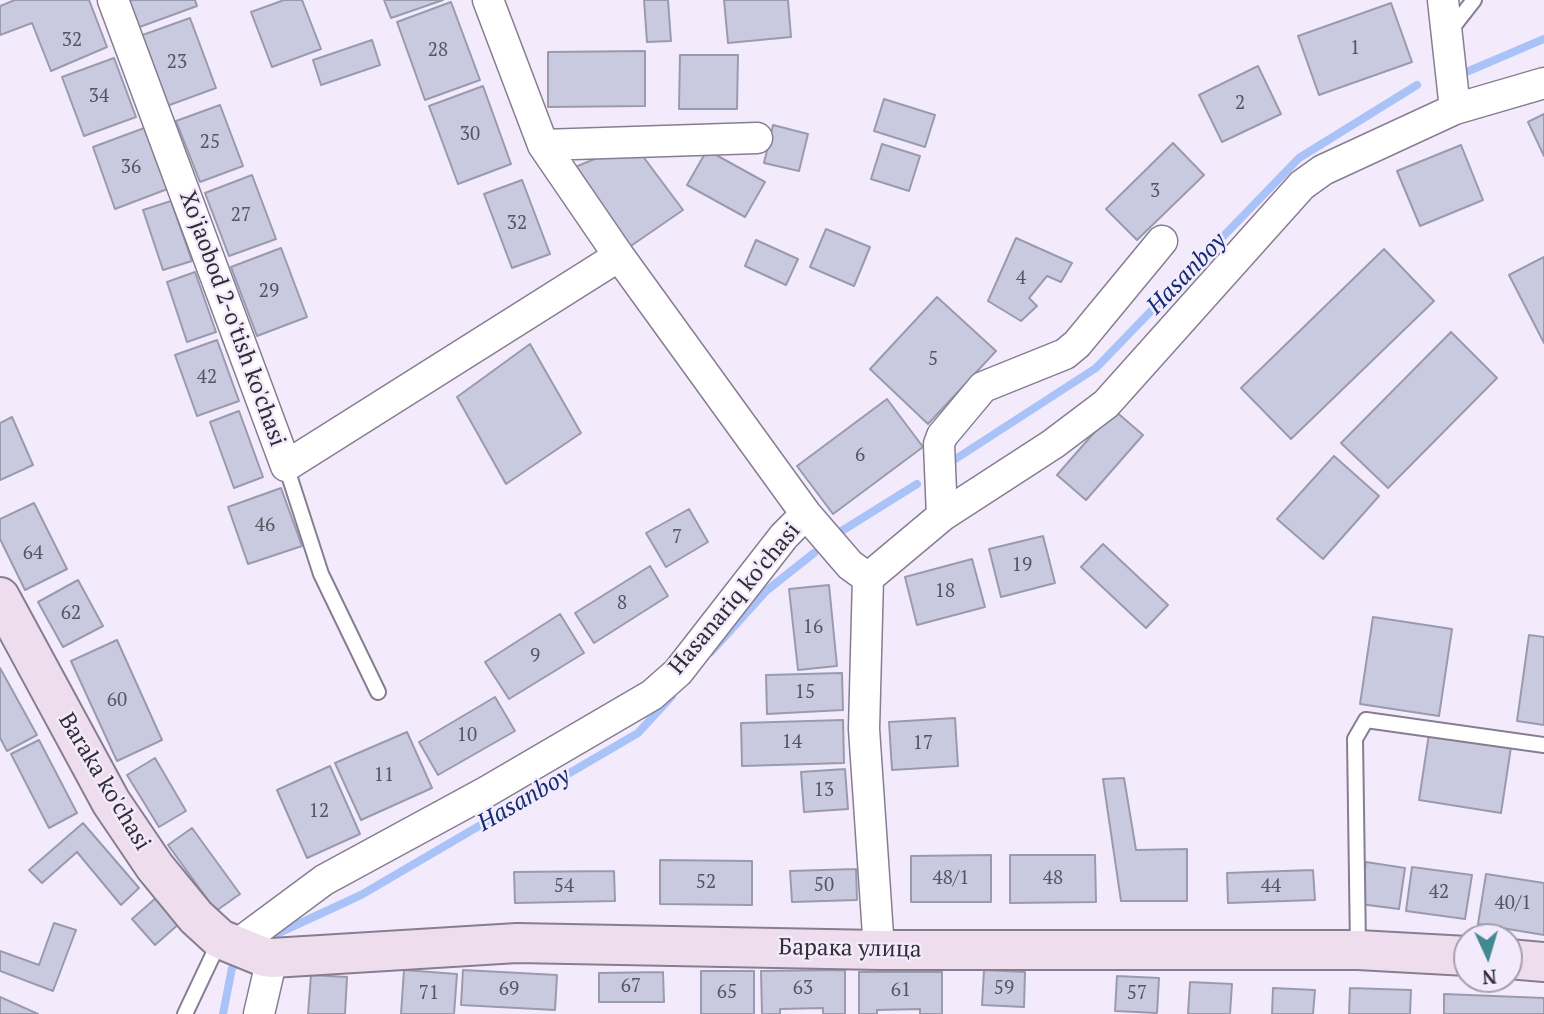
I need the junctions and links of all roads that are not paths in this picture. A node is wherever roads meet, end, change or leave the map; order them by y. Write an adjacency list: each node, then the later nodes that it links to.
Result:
1 (113, 0): 12 (street, Xo'jaobod 2-o'tish ko'chasi)
2 (488, 0): 9 (street, Hasanariq ko'chasi)
3 (1443, 0): 5 (street)
4 (1474, 0): 5 (lane)
5 (1447, 34): 7 (street)
6 (1544, 83): 7 (street)
7 (1455, 108): 14 (street)
8 (757, 138): 9 (street)
9 (543, 145): 11 (street, Hasanariq ko'chasi)
10 (1162, 241): 14 (street)
11 (619, 256): 12 (street, Xo'jaobod 2-o'tish ko'chasi); 13 (street, Hasanariq ko'chasi)
12 (286, 466): 17 (lane)
13 (806, 514): 15 (street, Hasanariq ko'chasi); 19 (street, Hasanariq ko'chasi)
14 (942, 516): 15 (street)
15 (868, 578): 20 (street)
16 (0, 597): 19 (main road, Baraka ko'chasi)
17 (378, 692)
18 (1544, 745): 21 (lane)
19 (248, 950): 20 (main road, Барака улица); 25 (lane); 26 (street)
20 (879, 950): 21 (main road, Барака улица)
21 (1358, 950): 22 (main road, Барака улица)
22 (1453, 955)
23 (1523, 960): 24 (main road)
24 (1544, 962)
25 (185, 1014)
26 (259, 1014)

